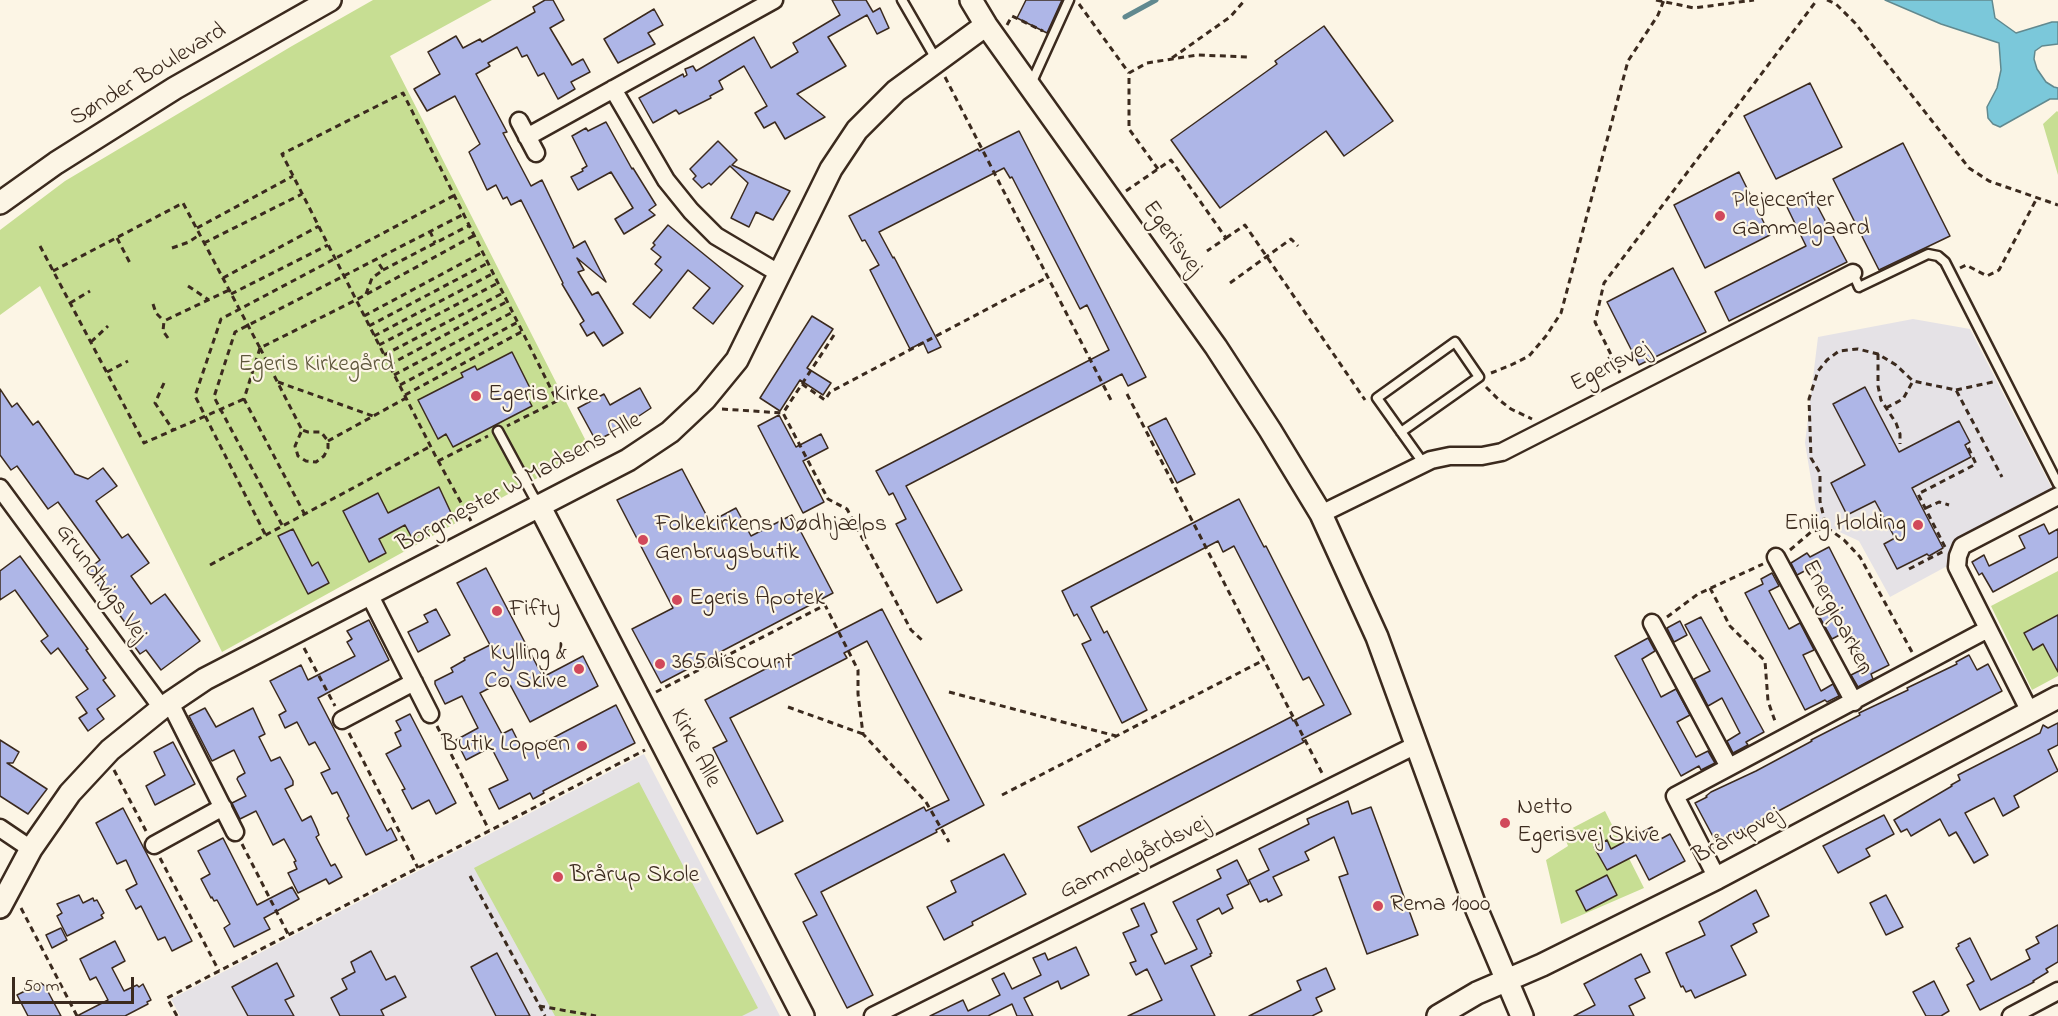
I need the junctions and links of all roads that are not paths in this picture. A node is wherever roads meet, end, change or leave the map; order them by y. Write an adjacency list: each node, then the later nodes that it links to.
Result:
1 (330, 0): 13 (street, Sønder Boulevard)
2 (774, 0): 9 (street)
3 (903, 0): 7 (lane)
4 (971, 0): 6 (street, Egerisvej)
5 (1069, 0): 8 (lane)
6 (986, 25): 7 (street, Borgmester W Madsens Alle); 8 (street, Egerisvej)
7 (936, 60): 15 (street, Borgmester W Madsens Alle)
8 (1030, 86): 23 (street, Egerisvej)
9 (613, 89): 11 (street); 15 (street)
10 (519, 121): 11 (street)
11 (527, 137): 12 (street)
12 (536, 153)
13 (0, 203)
14 (1853, 273): 18 (street, Egerisvej); 19 (lane)
15 (780, 274): 22 (street, Borgmester W Madsens Alle)
16 (498, 431): 22 (lane)
17 (1401, 432): 17 (lane); 18 (lane)
18 (1424, 464): 23 (street, Egerisvej)
19 (2058, 484)
20 (0, 488): 31 (street, Grundtvigs Vej)
21 (2058, 496): 27 (street)
22 (539, 505): 25 (street, Borgmester W Madsens Alle); 46 (street, Kirke Alle)
23 (1321, 514): 35 (street, Egerisvej)
24 (1776, 557): 30 (street, Energiparken)
25 (369, 594): 28 (street); 31 (street, Borgmester W Madsens Alle)
26 (1652, 623): 36 (street)
27 (1988, 629): 30 (street, Energiparken); 32 (street)
28 (414, 682): 33 (street); 34 (street)
29 (2058, 698): 32 (street, Brårupvej)
30 (1854, 702): 36 (street, Energiparken)
31 (166, 706): 37 (street, Grundtvigs Vej); 41 (street, Borgmester W Madsens Alle)
32 (2030, 712): 42 (street, Brårupvej)
33 (430, 714)
34 (342, 720)
35 (1418, 744): 44 (street, Egerisvej); 47 (street, Gammelgårdsvej)
36 (1729, 767): 42 (street, Energiparken)
37 (223, 807): 39 (street, Grundtvigs Vej); 40 (street)
38 (0, 828): 41 (street)
39 (235, 832)
40 (154, 845)
41 (31, 849): 43 (street, Borgmester W Madsens Alle)
42 (1717, 878): 44 (street, Brårupvej)
43 (0, 907)
44 (1506, 980): 48 (street, Brårupvej); 49 (street, Egerisvej)
45 (2058, 991): 50 (street)
46 (803, 1016)
47 (873, 1016)
48 (1438, 1016)
49 (1522, 1016)
50 (2011, 1016)

